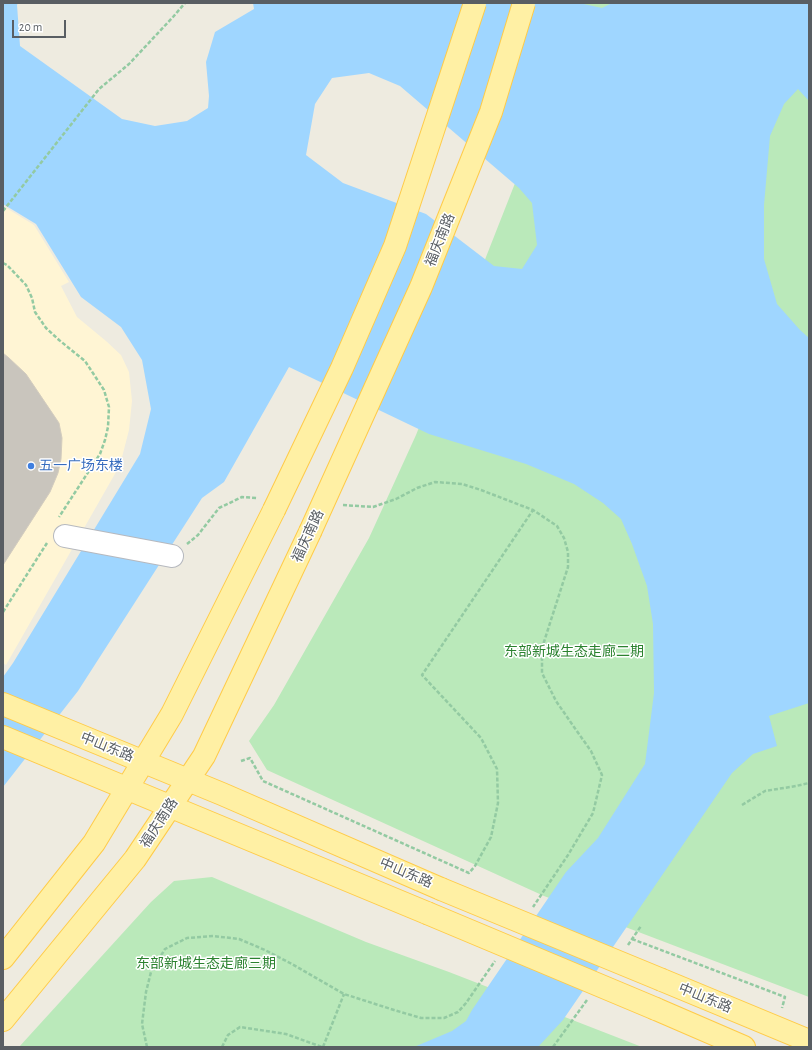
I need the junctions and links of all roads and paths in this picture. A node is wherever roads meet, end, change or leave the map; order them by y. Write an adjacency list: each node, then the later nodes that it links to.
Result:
1 (185, 3): 4 (path)
2 (475, 3): 6 (main road, bridge)
3 (524, 3): 16 (main road, 福庆南路, bridge)
4 (3, 211)
5 (3, 263): 9 (path)
6 (270, 504): 10 (path); 15 (main road)
7 (343, 504): 8 (path)
8 (533, 510): 14 (path); 21 (path)
9 (60, 533): 10 (street); 11 (path)
10 (172, 556)
11 (3, 612)
12 (3, 704): 15 (main road, 中山东路)
13 (3, 738): 18 (main road, 中山东路)
14 (241, 761)
15 (144, 762): 16 (main road, 中山东路); 18 (main road)
16 (188, 780): 20 (main road, 福庆南路); 27 (main road, 中山东路, bridge)
17 (809, 783): 19 (path)
18 (128, 788): 20 (main road, 中山东路); 23 (main road)
19 (742, 805)
20 (170, 806): 26 (main road, 福庆南路); 32 (main road, 中山东路, bridge)
21 (532, 909)
22 (632, 939): 27 (path)
23 (3, 958)
24 (496, 959): 25 (path)
25 (344, 994): 29 (path); 31 (path)
26 (3, 1020)
27 (775, 1027): 28 (main road, 中山东路)
28 (809, 1041)
29 (147, 1047)
30 (222, 1047): 31 (path)
31 (322, 1047)
32 (744, 1047)

